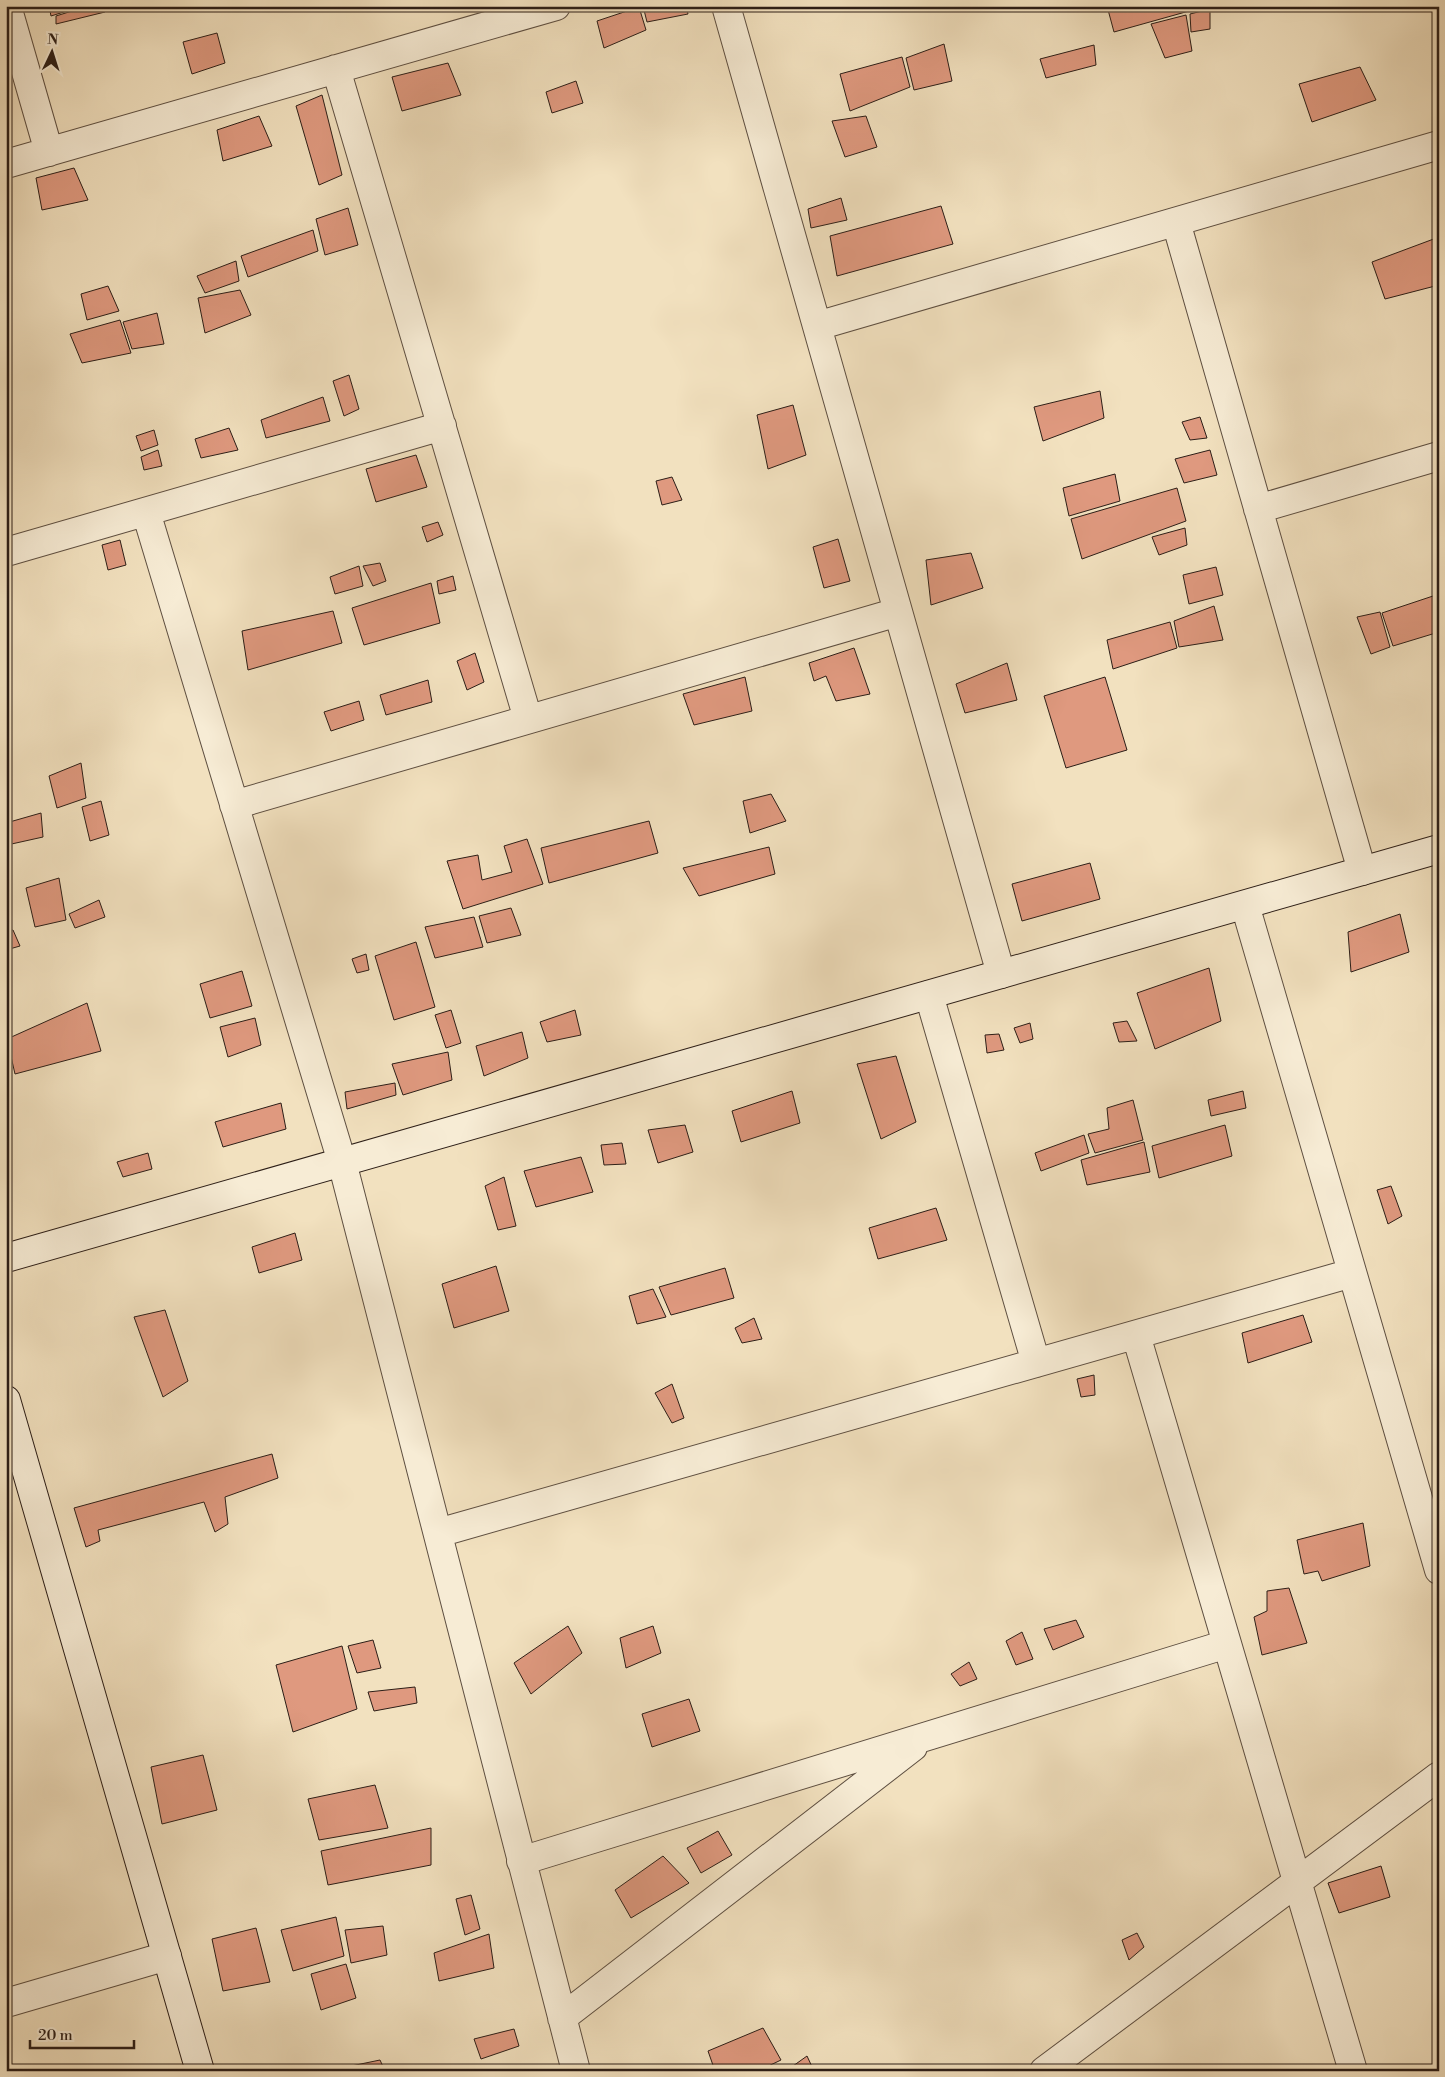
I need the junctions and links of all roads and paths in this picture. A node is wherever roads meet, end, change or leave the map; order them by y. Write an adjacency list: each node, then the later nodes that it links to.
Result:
1 (7, 6): 6 (street)
2 (556, 6): 4 (street)
3 (726, 6): 9 (street)
4 (336, 69): 6 (street); 10 (street)
5 (1439, 145): 8 (street)
6 (49, 152): 7 (street)
7 (6, 164)
8 (1176, 222): 9 (street); 12 (street)
9 (817, 326): 15 (street)
10 (442, 426): 13 (street); 16 (street)
11 (1439, 456): 12 (street)
12 (1258, 510): 19 (street)
13 (146, 512): 14 (street); 17 (street)
14 (6, 552)
15 (898, 612): 16 (street); 21 (street)
16 (528, 719): 17 (street)
17 (234, 805): 23 (street)
18 (1439, 849): 19 (street)
19 (1362, 871): 20 (street)
20 (1245, 905): 21 (street); 25 (street)
21 (1001, 974): 22 (street)
22 (929, 995): 23 (street); 27 (street)
23 (342, 1162): 24 (street); 29 (street)
24 (6, 1258)
25 (1352, 1273): 26 (street); 30 (street)
26 (1136, 1334): 27 (street); 31 (street)
27 (1036, 1363): 29 (street)
28 (6, 1400): 36 (street)
29 (438, 1533): 34 (street)
30 (1439, 1570)
31 (1227, 1644): 32 (street); 35 (street)
32 (926, 1737): 34 (street); 38 (street)
33 (1439, 1776): 35 (street)
34 (521, 1861): 38 (street)
35 (1297, 1881): 41 (street); 42 (street)
36 (167, 1956): 37 (street); 40 (street)
37 (6, 2004)
38 (562, 2018): 39 (street)
39 (571, 2070)
40 (200, 2071)
41 (1044, 2071)
42 (1353, 2071)

